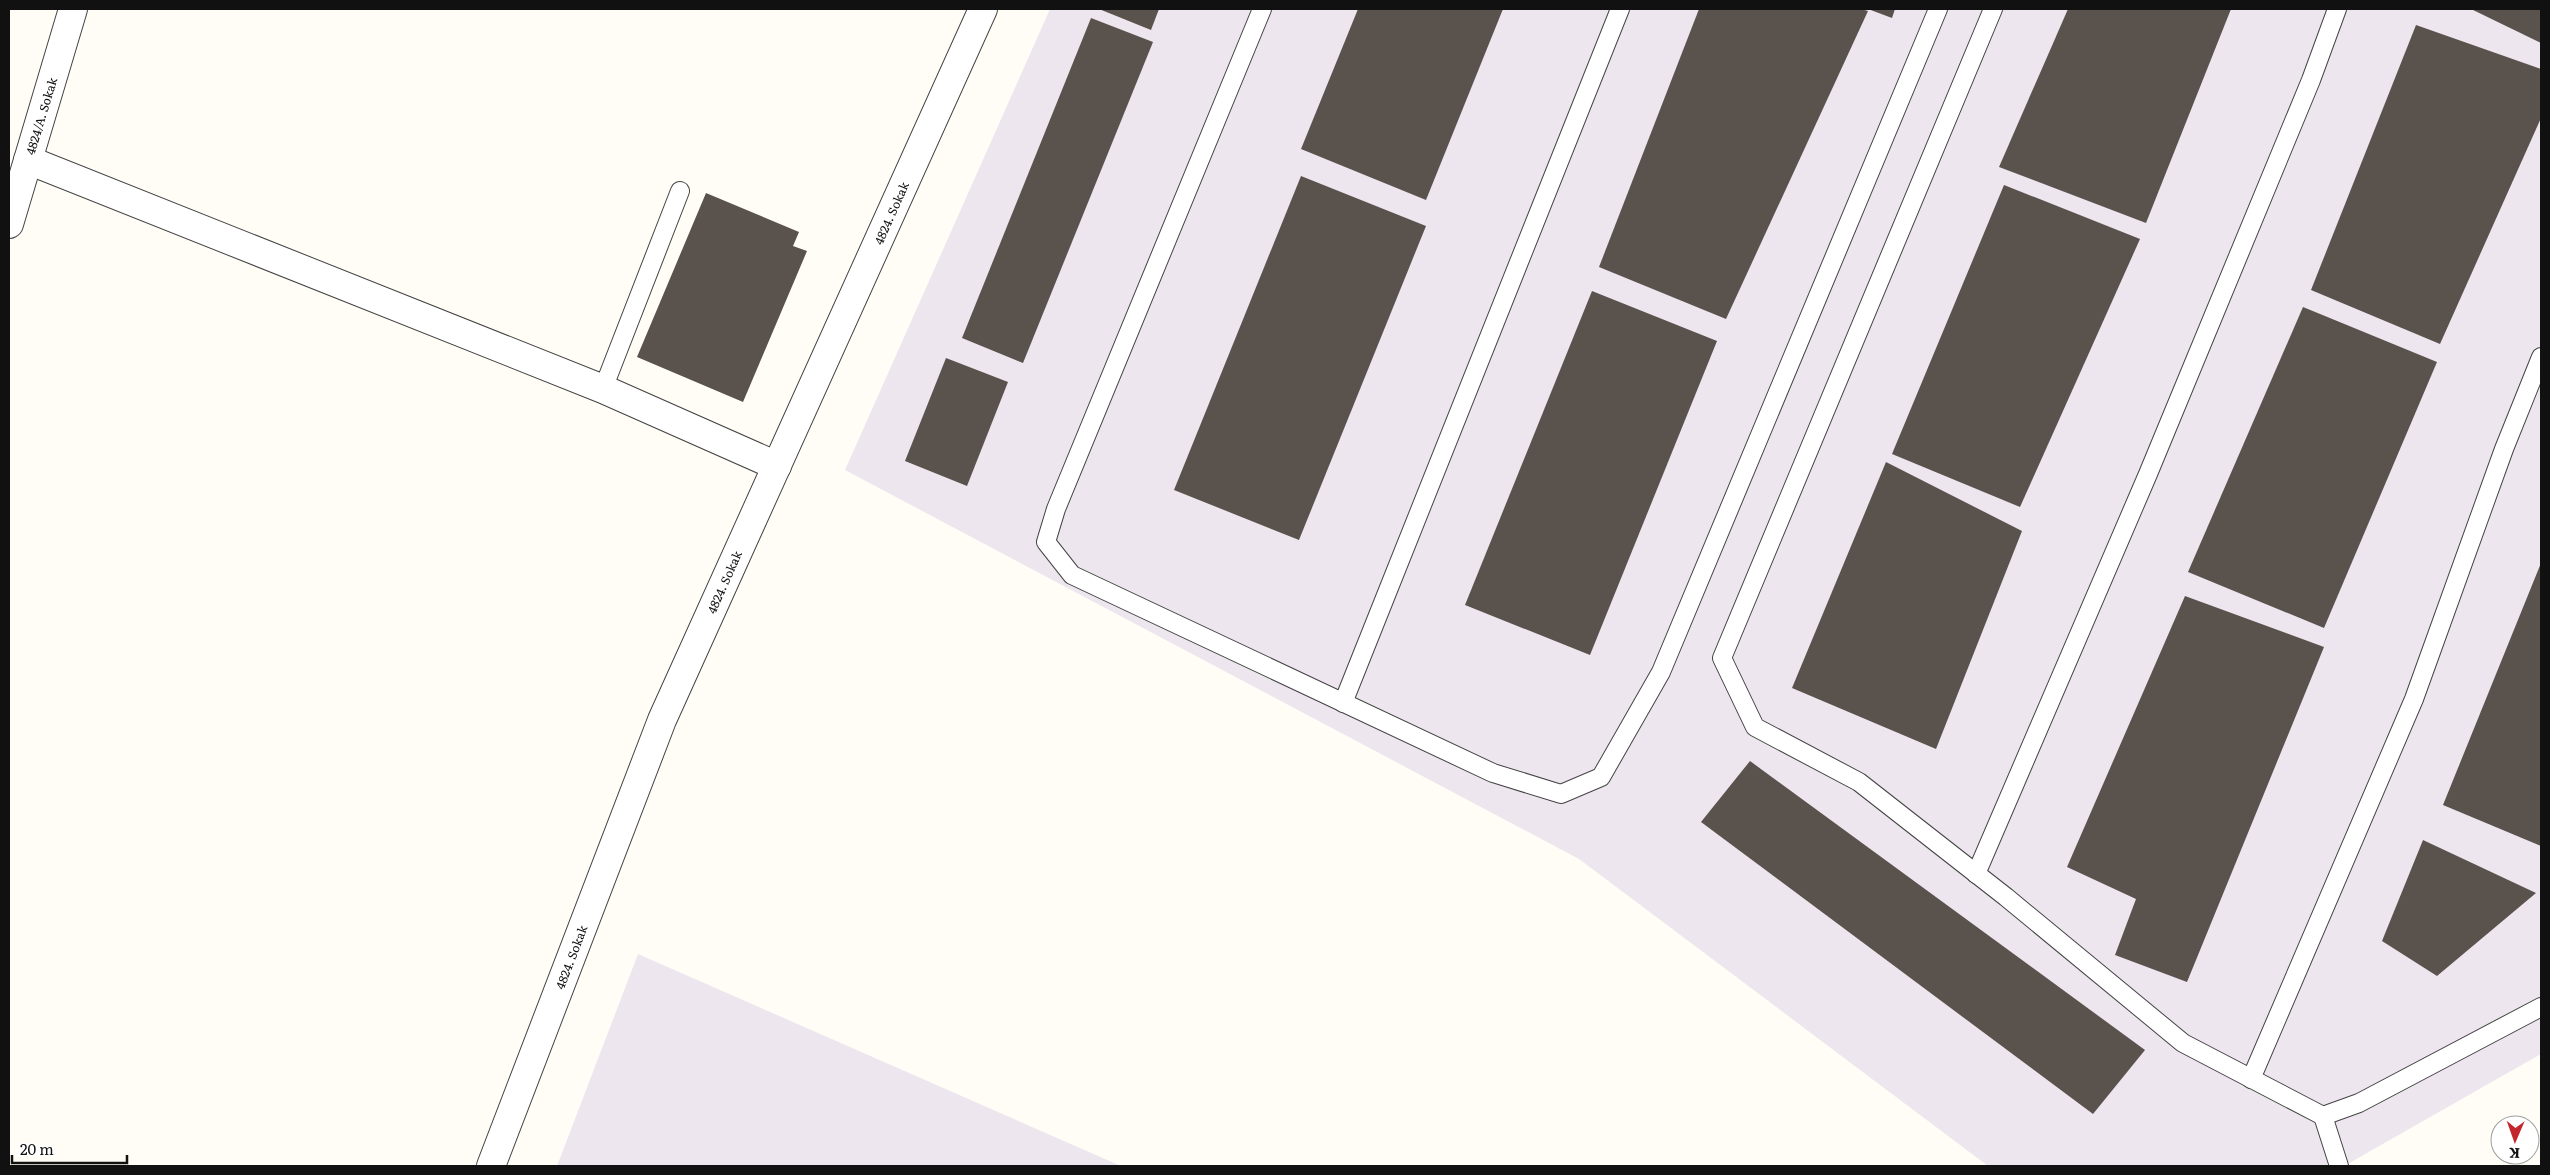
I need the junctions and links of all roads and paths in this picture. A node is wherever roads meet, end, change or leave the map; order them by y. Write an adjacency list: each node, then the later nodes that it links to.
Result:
1 (73, 9): 8 (street, 4824/A. Sokak)
2 (983, 9): 13 (street, 4824. Sokak)
3 (1262, 9): 14 (lane)
4 (1620, 9): 14 (lane)
5 (1938, 9): 14 (lane)
6 (1993, 9): 15 (lane)
7 (2337, 9): 15 (lane)
8 (28, 160): 10 (street, 4824/A. Sokak); 12 (street)
9 (680, 191): 12 (lane)
10 (9, 224)
11 (2541, 356): 17 (lane)
12 (603, 388): 13 (street)
13 (777, 466): 19 (street, 4824. Sokak)
14 (1343, 703)
15 (1976, 874): 17 (lane)
16 (2541, 1007): 18 (lane)
17 (2251, 1079): 18 (lane)
18 (2324, 1116): 20 (lane)
19 (491, 1166)
20 (2339, 1166)

